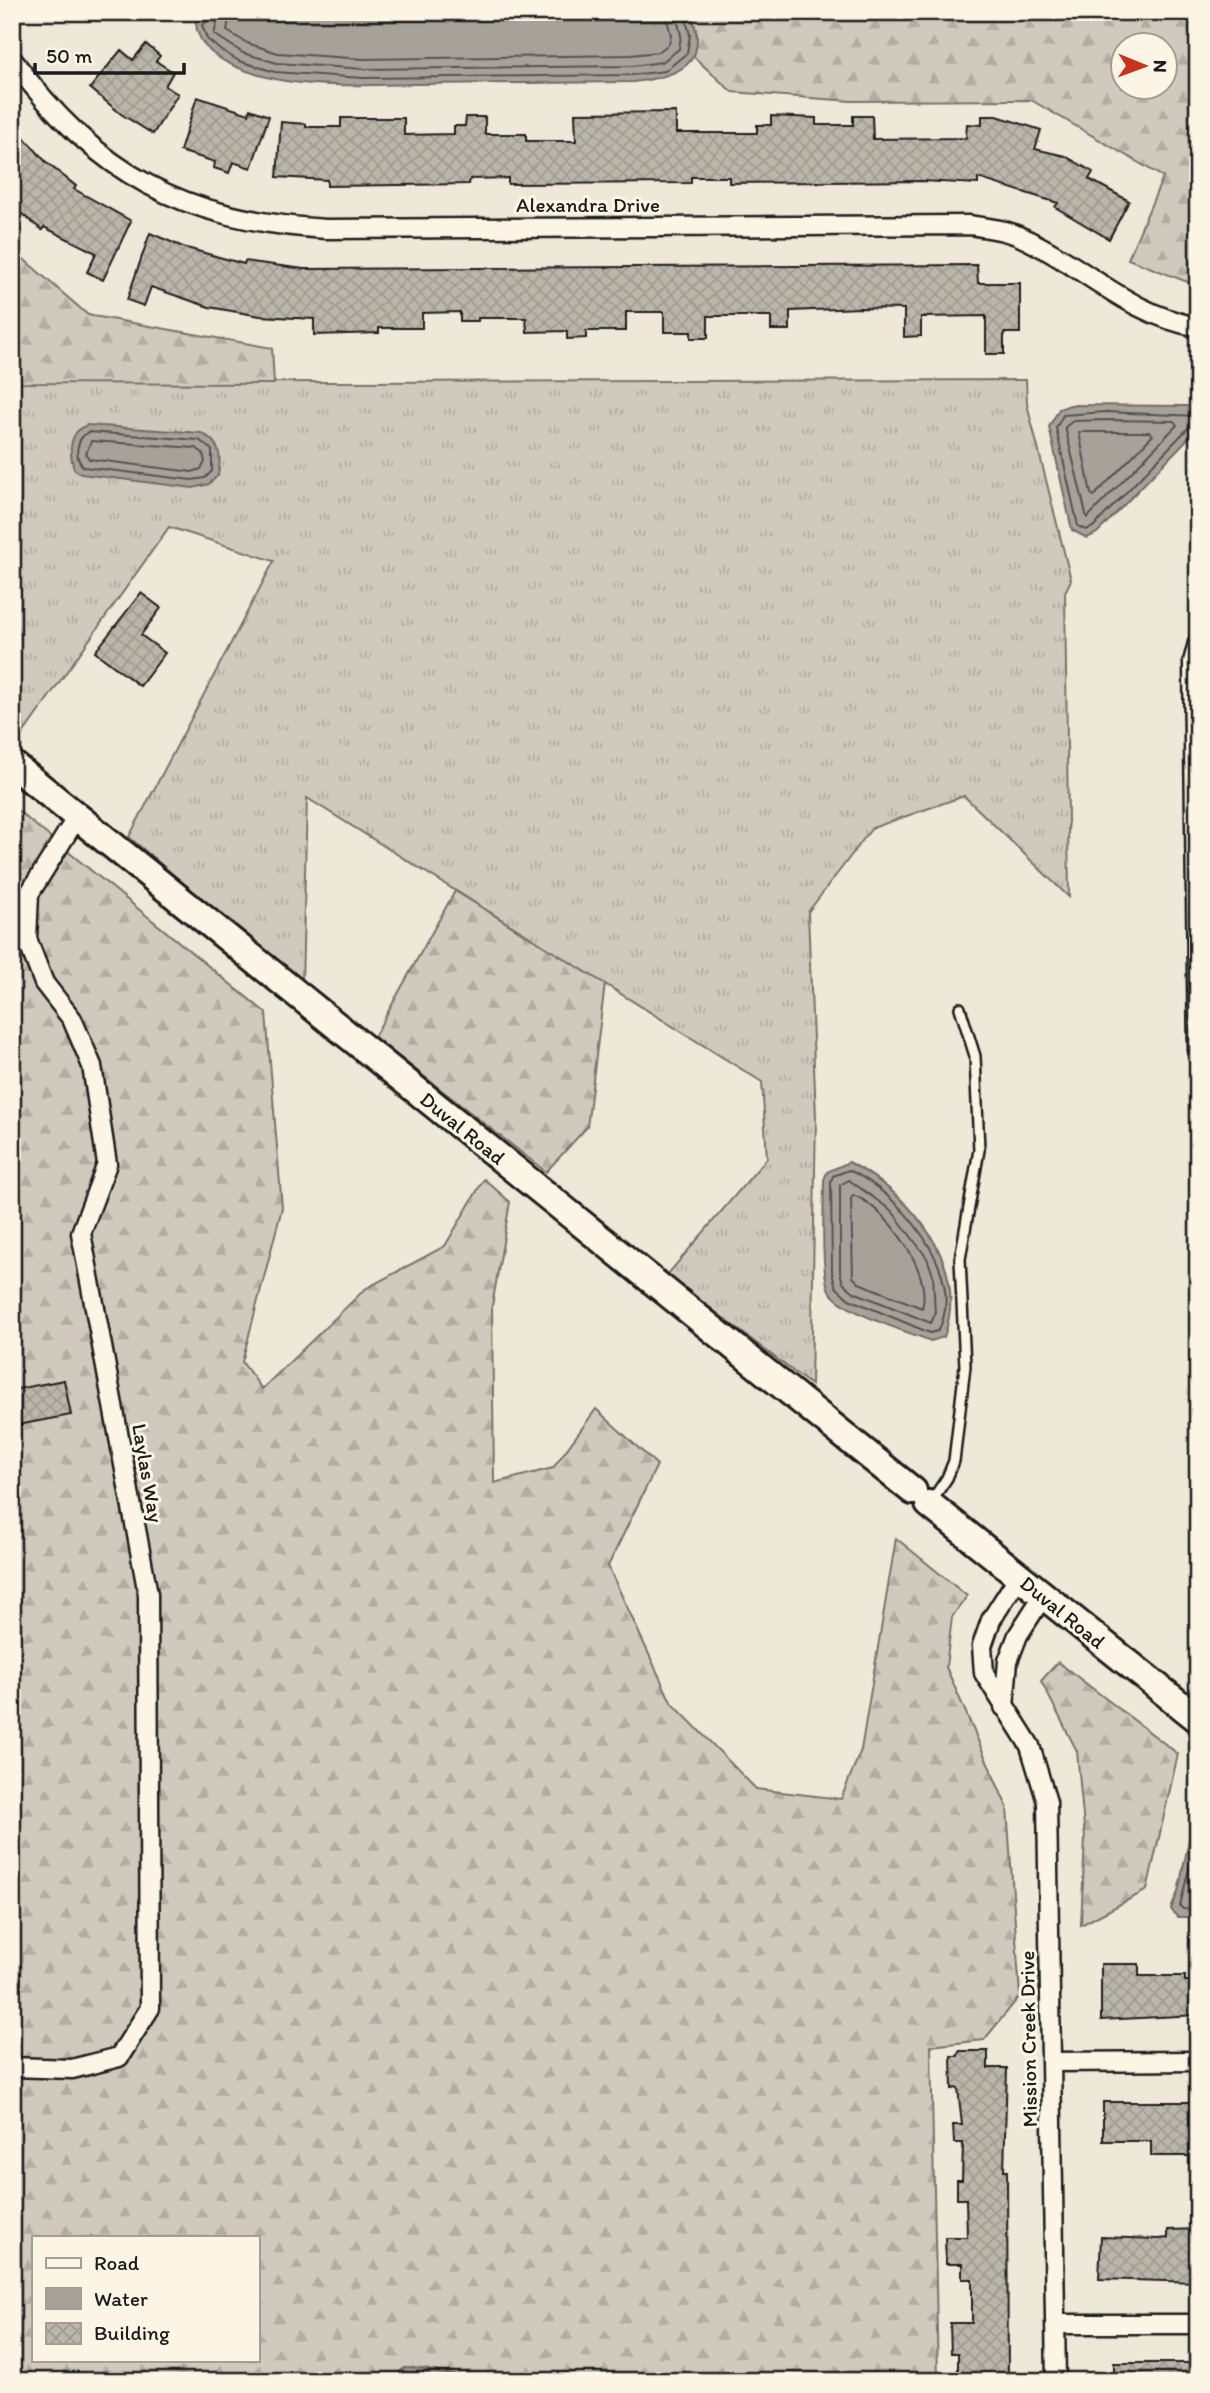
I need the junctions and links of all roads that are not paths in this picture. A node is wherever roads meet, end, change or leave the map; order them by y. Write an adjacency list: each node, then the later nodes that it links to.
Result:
1 (12, 59): 2 (street, Alexandra Drive)
2 (1198, 327)
3 (1198, 643): 6 (street)
4 (12, 764): 5 (main road, Duval Road)
5 (77, 817): 9 (main road, Duval Road); 16 (street, Laylas Way)
6 (1197, 888): 8 (street)
7 (960, 1008): 9 (lane)
8 (1198, 1055)
9 (921, 1497): 10 (main road, Duval Road)
10 (1019, 1576): 11 (main road, Duval Road); 12 (street, Mission Creek Drive)
11 (1043, 1596): 12 (street); 13 (main road, Duval Road)
12 (1004, 1707): 15 (street, Mission Creek Drive)
13 (1198, 1719)
14 (1198, 2060): 15 (street)
15 (1051, 2062): 17 (street, Mission Creek Drive)
16 (12, 2067)
17 (1055, 2324): 18 (street); 19 (street, Mission Creek Drive)
18 (1198, 2324)
19 (1056, 2381)

